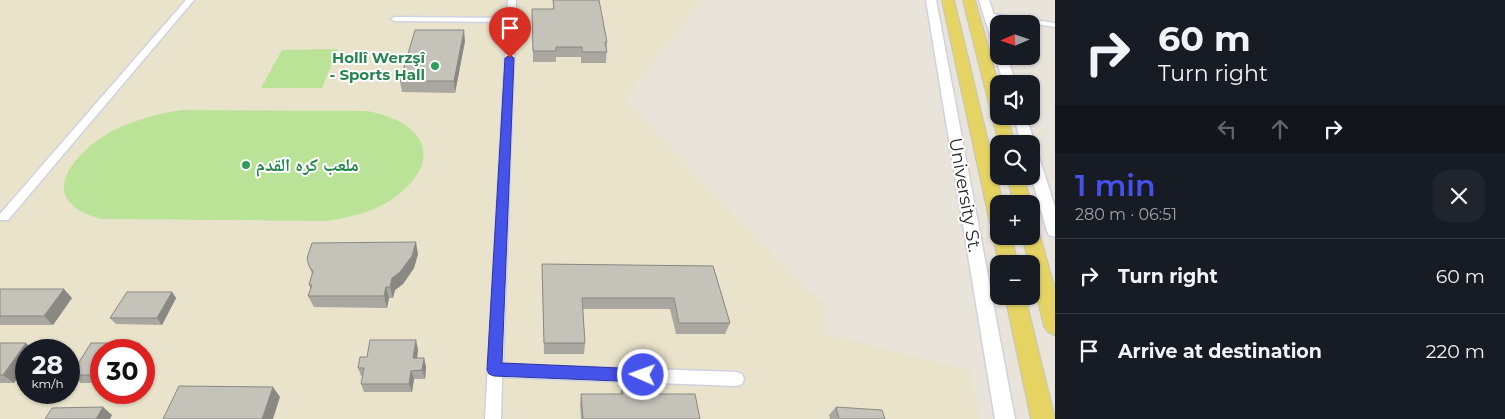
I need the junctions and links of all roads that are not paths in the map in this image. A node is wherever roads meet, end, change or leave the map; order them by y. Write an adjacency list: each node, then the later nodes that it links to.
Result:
1 (190, 0): 15 (street)
2 (512, 0): 10 (street)
3 (931, 0): 23 (street, University St.)
4 (948, 0): 14 (main road)
5 (969, 0): 12 (main road)
6 (984, 0): 7 (street)
7 (989, 15): 8 (street); 11 (street)
8 (990, 18)
9 (395, 19): 10 (street)
10 (511, 20): 20 (street)
11 (1055, 25)
12 (990, 80)
13 (1040, 183): 16 (street)
14 (993, 195)
15 (4, 217)
16 (1055, 231)
17 (1033, 245): 19 (main road)
18 (1017, 305): 24 (main road)
19 (1055, 326)
20 (494, 370): 21 (street); 22 (street)
21 (737, 379)
22 (493, 419)
23 (1006, 419)
24 (1043, 419)

